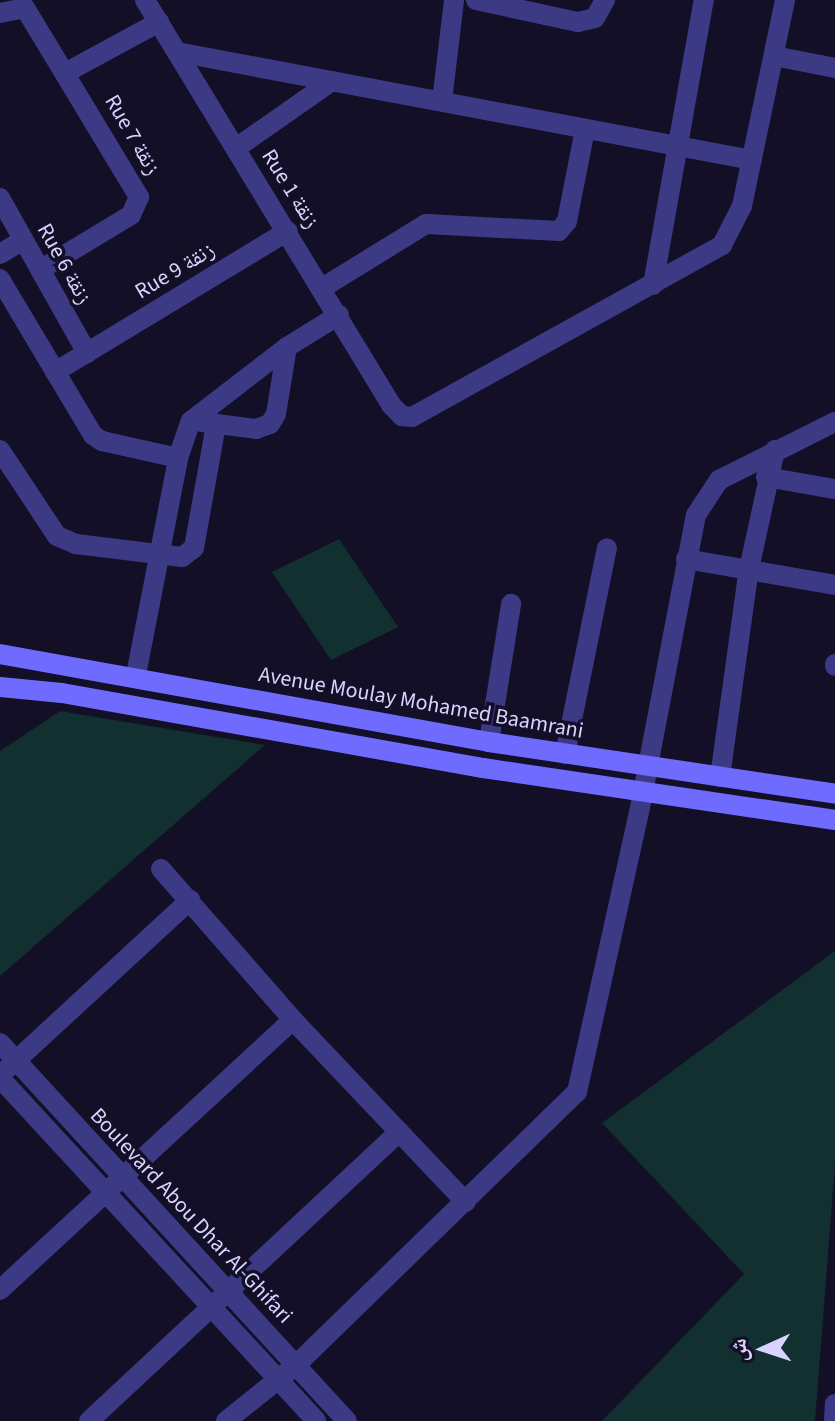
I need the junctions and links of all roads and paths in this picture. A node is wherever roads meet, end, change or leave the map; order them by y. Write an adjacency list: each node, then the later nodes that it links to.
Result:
1 (145, 0): 9 (street, Rue 1 زنقة)
2 (454, 0): 15 (street)
3 (476, 0): 7 (street)
4 (605, 0): 7 (street)
5 (704, 0): 17 (street)
6 (785, 0): 11 (street)
7 (508, 2)
8 (0, 13): 13 (street, Rue 7 زنقة)
9 (159, 22): 10 (street, Rue 1 زنقة); 13 (street)
10 (177, 52): 14 (street); 18 (street, Rue 1 زنقة)
11 (774, 56): 12 (street); 19 (street)
12 (835, 68)
13 (67, 72): 24 (street, Rue 7 زنقة)
14 (332, 81): 15 (street); 18 (street)
15 (442, 101): 16 (street)
16 (585, 129): 17 (street); 27 (street)
17 (677, 147): 19 (street); 26 (street)
18 (236, 148): 21 (street, Rue 1 زنقة)
19 (752, 160): 26 (street)
20 (0, 198): 22 (street, Rue 6 زنقة)
21 (288, 231): 27 (street, Rue 1 زنقة); 30 (street, Rue 9 زنقة)
22 (23, 240): 23 (street); 24 (street, Rue 6 زنقة)
23 (0, 254)
24 (40, 270): 30 (street, Rue 6 زنقة)
25 (0, 279): 31 (street)
26 (653, 285): 28 (street, Rue 1 زنقة)
27 (322, 288): 28 (street, Rue 1 زنقة)
28 (339, 315): 29 (street)
29 (287, 347): 32 (street); 34 (street)
30 (87, 353): 31 (street, Rue 9 زنقة)
31 (55, 372): 37 (street)
32 (191, 421): 34 (street); 37 (street)
33 (835, 422): 36 (street)
34 (216, 424): 41 (street)
35 (0, 450): 41 (street)
36 (775, 450): 38 (street); 42 (street)
37 (178, 458): 41 (street)
38 (766, 477): 39 (street); 43 (street)
39 (835, 489)
40 (607, 548): 50 (street)
41 (159, 553): 47 (street)
42 (686, 559): 43 (street); 51 (street)
43 (749, 569): 44 (street); 52 (street)
44 (835, 585)
45 (511, 604): 49 (street)
46 (0, 654): 47 (street, Avenue Moulay Mohamed Baamrani)
47 (136, 675): 49 (street, Avenue Moulay Mohamed Baamrani)
48 (0, 687): 53 (street)
49 (489, 742): 50 (street, Avenue Moulay Mohamed Baamrani)
50 (565, 754): 51 (street, Avenue Moulay Mohamed Baamrani)
51 (647, 767): 52 (street, Avenue Moulay Mohamed Baamrani); 53 (street)
52 (720, 777): 54 (street, Avenue Moulay Mohamed Baamrani)
53 (643, 793): 55 (street); 65 (street)
54 (835, 794)
55 (835, 820)
56 (161, 869): 57 (street)
57 (190, 900): 58 (street); 60 (street)
58 (293, 1020): 62 (street); 63 (street)
59 (0, 1043): 60 (street, Boulevard Abou Dhar Al-Ghifari)
60 (16, 1061): 61 (street); 63 (street, Boulevard Abou Dhar Al-Ghifari)
61 (0, 1077): 64 (street)
62 (399, 1132): 65 (street); 67 (street)
63 (121, 1176): 64 (street); 67 (street, Boulevard Abou Dhar Al-Ghifari)
64 (103, 1193): 66 (street); 68 (street)
65 (466, 1202): 69 (street)
66 (0, 1290)
67 (228, 1291): 68 (street); 69 (street, Boulevard Abou Dhar Al-Ghifari)
68 (210, 1307): 70 (street); 72 (street)
69 (295, 1366): 70 (street); 75 (street, Boulevard Abou Dhar Al-Ghifari)
70 (279, 1380): 73 (street); 74 (street)
71 (835, 1404): 76 (street)
72 (89, 1421)
73 (226, 1421)
74 (316, 1421)
75 (347, 1421)
76 (834, 1421)

